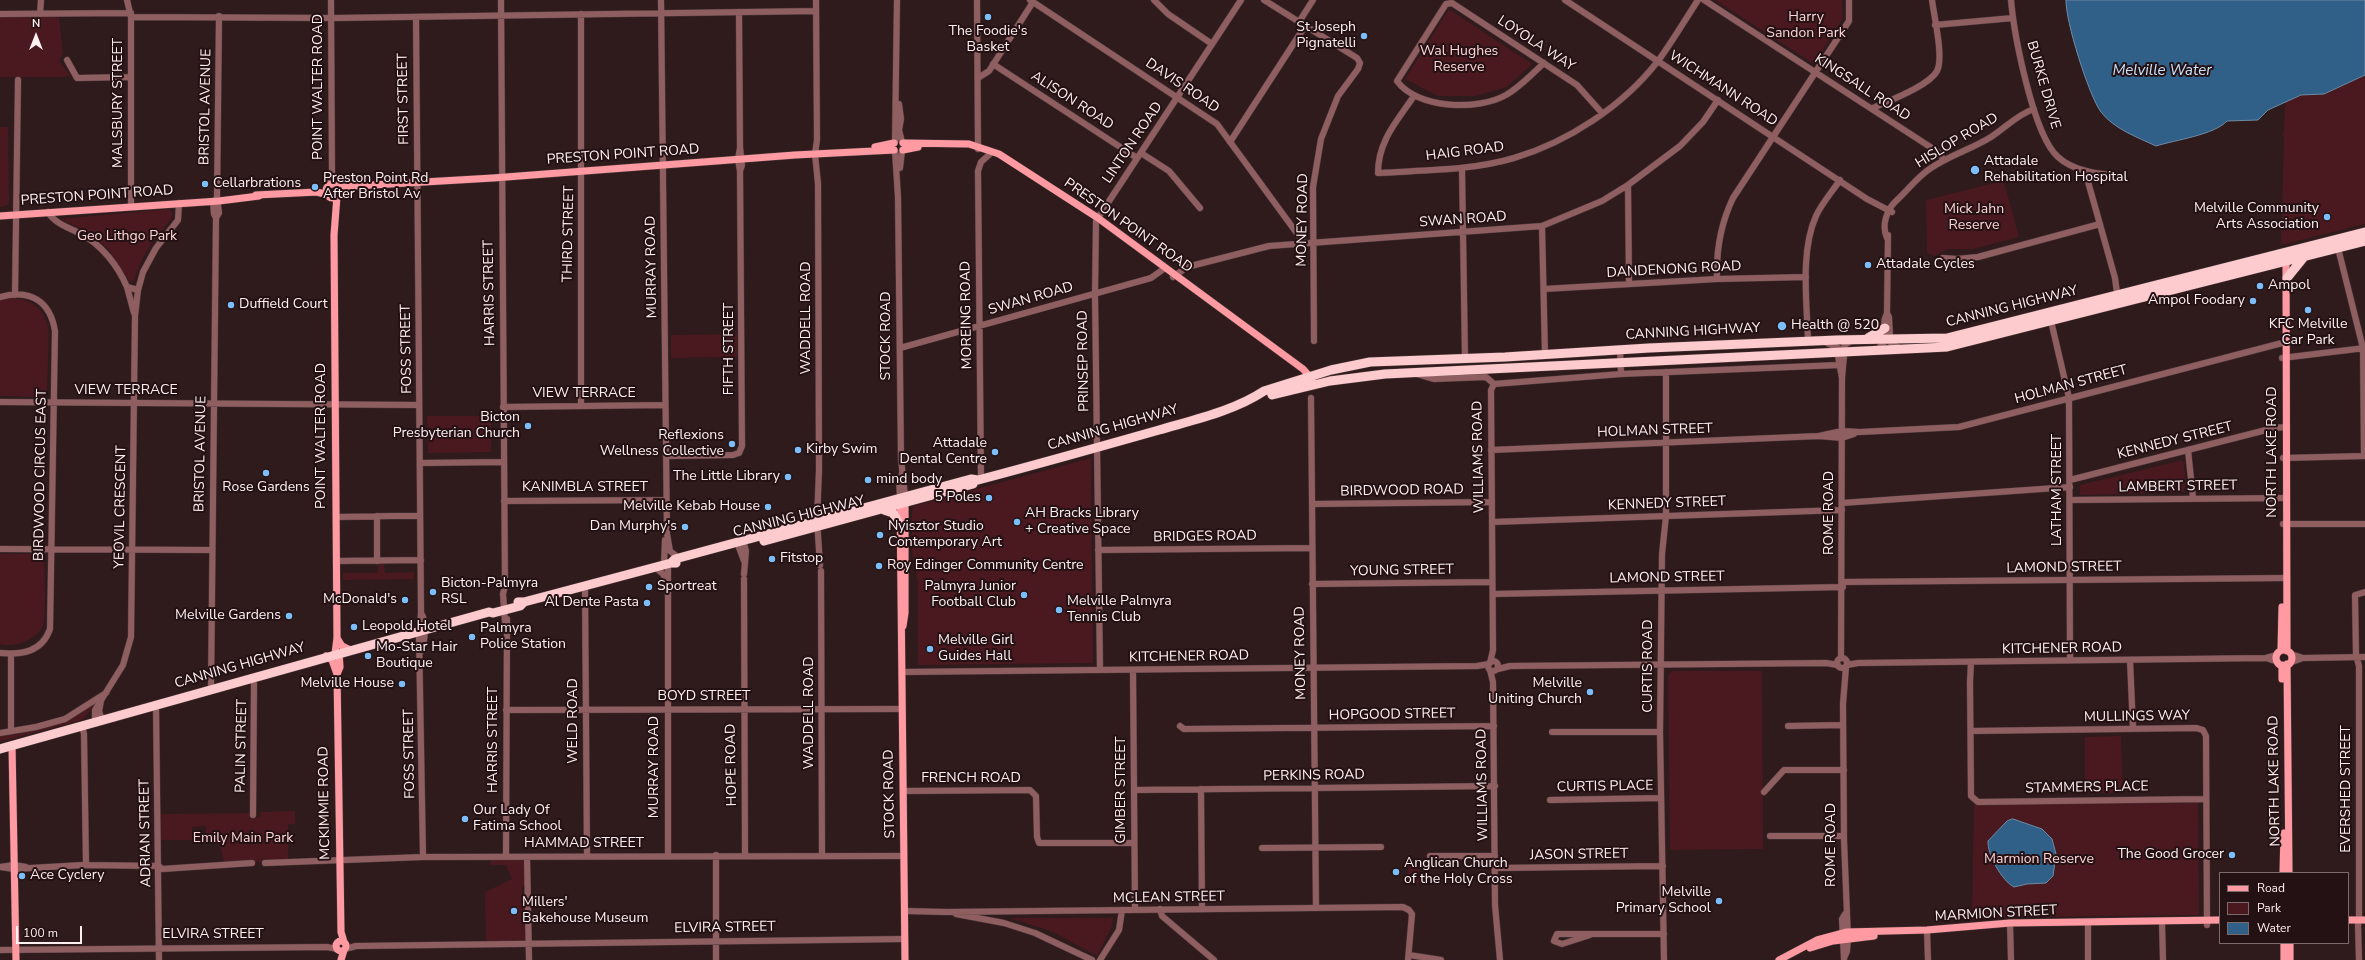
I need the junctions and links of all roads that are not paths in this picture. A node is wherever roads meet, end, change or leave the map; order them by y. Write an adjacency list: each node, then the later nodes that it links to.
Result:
1 (41, 0): 24 (street)
2 (127, 0): 26 (street, MALSBURY STREET)
3 (331, 0): 29 (street, POINT WALTER ROAD)
4 (501, 0): 27 (street, HARRIS STREET)
5 (661, 0): 22 (street, MURRAY ROAD)
6 (816, 0): 20 (street, WADDELL ROAD)
7 (897, 0): 52 (street, STOCK ROAD)
8 (977, 0): 42 (street)
9 (1154, 0): 35 (street)
10 (1241, 0): 35 (street, LINTON ROAD)
11 (1264, 0): 32 (street)
12 (1313, 0): 32 (street)
13 (1565, 0): 37 (street, WICHMANN ROAD)
14 (1698, 0): 37 (street, HAIG ROAD)
15 (1704, 0): 40 (street, KINGSALL ROAD)
16 (1849, 0): 40 (street)
17 (1932, 0): 33 (street)
18 (2011, 0): 31 (street, BURKE DRIVE)
19 (1032, 1): 39 (street); 45 (street, DAVIS ROAD)
20 (816, 11): 21 (street); 54 (street, WADDELL ROAD)
21 (739, 12): 22 (street); 57 (street, FIFTH STREET)
22 (661, 13): 25 (street); 59 (street, MURRAY ROAD)
23 (0, 14): 24 (street)
24 (40, 14): 26 (street)
25 (581, 14): 27 (street); 61 (street, THIRD STREET)
26 (131, 15): 28 (street); 41 (street, MALSBURY STREET)
27 (500, 15): 30 (street); 64 (street, HARRIS STREET)
28 (219, 16): 29 (street); 69 (street, BRISTOL AVENUE)
29 (332, 17): 30 (street); 68 (street, POINT WALTER ROAD)
30 (416, 17): 66 (street, FIRST STREET)
31 (2012, 18): 33 (street); 48 (street, BURKE DRIVE)
32 (1299, 22): 34 (street)
33 (1935, 25): 47 (street)
34 (1305, 26): 51 (street); 83 (street, MONEY ROAD)
35 (1212, 44): 45 (street, LINTON ROAD)
36 (67, 60): 41 (street)
37 (1658, 61): 46 (street, WICHMANN ROAD); 49 (street, HAIG ROAD)
38 (1544, 63): 44 (street); 44 (street, LOYOLA WAY); 49 (street, LOYOLA WAY)
39 (993, 64): 42 (street); 56 (street, ALISON ROAD)
40 (1816, 72): 47 (street, KINGSALL ROAD); 50 (street)
41 (131, 77): 71 (street, MALSBURY STREET)
42 (978, 78): 53 (street)
43 (18, 80): 75 (street)
44 (1414, 96): 60 (street, HAIG ROAD)
45 (1178, 98): 51 (street, DAVIS ROAD); 56 (street, LINTON ROAD)
46 (1718, 100): 50 (street, WICHMANN ROAD); 67 (street, SWAN ROAD)
47 (1873, 108): 58 (street, KINGSALL ROAD)
48 (2034, 109): 58 (street, HISLOP ROAD); 62 (street, BURKE DRIVE)
49 (1602, 113): 60 (street, HAIG ROAD)
50 (1773, 136): 65 (street, WICHMANN ROAD); 93 (street)
51 (1230, 142): 84 (street, DAVIS ROAD)
52 (898, 147): 53 (main road, PRESTON POINT ROAD); 54 (main road, PRESTON POINT ROAD); 116 (street, STOCK ROAD)
53 (978, 148): 55 (main road, PRESTON POINT ROAD); 77 (main road, PRESTON POINT ROAD)
54 (818, 153): 57 (main road, PRESTON POINT ROAD); 174 (street, WADDELL ROAD)
55 (990, 154): 77 (main road, PRESTON POINT ROAD); 107 (street, MOREING ROAD)
56 (1139, 156): 72 (street, ALISON ROAD); 77 (street, LINTON ROAD)
57 (740, 159): 59 (main road, PRESTON POINT ROAD); 153 (street, FIFTH STREET)
58 (1944, 160): 74 (street, HISLOP ROAD)
59 (663, 165): 61 (main road, PRESTON POINT ROAD); 143 (street, MURRAY ROAD)
60 (1462, 168): 80 (street)
61 (582, 171): 64 (main road, PRESTON POINT ROAD); 145 (street, THIRD STREET)
62 (2085, 171): 63 (street, BURKE DRIVE); 78 (street)
63 (2118, 176)
64 (501, 177): 66 (main road, PRESTON POINT ROAD); 144 (street, HARRIS STREET)
65 (1840, 180): 74 (street, WICHMANN ROAD); 91 (street)
66 (417, 184): 68 (main road, PRESTON POINT ROAD); 142 (street, FOSS STREET)
67 (1628, 185): 79 (street, SWAN ROAD); 94 (street)
68 (333, 191): 69 (main road, PRESTON POINT ROAD); 141 (main road, POINT WALTER ROAD)
69 (216, 198): 70 (main road, PRESTON POINT ROAD); 140 (street, BRISTOL AVENUE)
70 (179, 203): 71 (main road, PRESTON POINT ROAD); 97 (street, YEOVIL CRESCENT)
71 (130, 206): 73 (main road, PRESTON POINT ROAD)
72 (1200, 208)
73 (48, 212): 75 (main road, PRESTON POINT ROAD); 95 (street, YEOVIL CRESCENT)
74 (1890, 213): 104 (street)
75 (16, 215): 76 (main road, PRESTON POINT ROAD); 99 (street)
76 (0, 216)
77 (1097, 219): 89 (main road, PRESTON POINT ROAD); 98 (street, PRINSEP ROAD)
78 (2100, 224): 88 (street); 100 (street)
79 (1542, 226): 80 (street, SWAN ROAD); 96 (street)
80 (1463, 232): 83 (street, SWAN ROAD); 124 (street)
81 (2365, 232): 87 (highway, CANNING HIGHWAY)
82 (2365, 241): 85 (highway, CANNING HIGHWAY)
83 (1314, 242): 84 (street, SWAN ROAD); 112 (street, MONEY ROAD)
84 (1304, 243): 90 (street, SWAN ROAD)
85 (2338, 248): 86 (highway, CANNING HIGHWAY); 117 (street)
86 (2304, 256): 87 (highway, CANNING HIGHWAY); 92 (highway)
87 (2284, 257): 92 (main road, NORTH LAKE ROAD); 100 (highway, CANNING HIGHWAY); 102 (highway, CANNING HIGHWAY); 115 (main road, NORTH LAKE ROAD)
88 (1943, 258)
89 (1164, 269): 90 (main road, PRESTON POINT ROAD); 98 (street, SWAN ROAD)
90 (1174, 276): 133 (main road, PRESTON POINT ROAD)
91 (1806, 278): 93 (street, DANDENONG ROAD); 114 (street)
92 (2287, 278): 115 (main road, NORTH LAKE ROAD)
93 (1717, 279): 94 (street, DANDENONG ROAD)
94 (1629, 284): 96 (street, DANDENONG ROAD)
95 (127, 287): 97 (street); 105 (street, YEOVIL CRESCENT)
96 (1544, 289): 122 (street)
97 (138, 290): 105 (street, YEOVIL CRESCENT)
98 (1095, 294): 107 (street, SWAN ROAD); 149 (street, PRINSEP ROAD)
99 (15, 295): 101 (street, BIRDWOOD CIRCUS EAST); 138 (street, BIRDWOOD CIRCUS EAST)
100 (2119, 295): 102 (street); 103 (street); 111 (highway, CANNING HIGHWAY)
101 (0, 296)
102 (2138, 299): 103 (highway, CANNING HIGHWAY)
103 (2113, 306): 106 (highway, CANNING HIGHWAY)
104 (1887, 313): 108 (street); 111 (street)
105 (135, 316): 139 (street, YEOVIL CRESCENT)
106 (2051, 321): 119 (highway, CANNING HIGHWAY); 136 (street, LATHAM STREET)
107 (980, 326): 116 (street, SWAN ROAD); 157 (street, MOREING ROAD)
108 (1885, 328): 110 (highway); 111 (street)
109 (1854, 339): 110 (highway, CANNING HIGHWAY); 113 (highway, CANNING HIGHWAY); 121 (street)
110 (1865, 339): 111 (highway, CANNING HIGHWAY)
111 (1887, 339): 119 (street); 120 (street)
112 (1314, 340)
113 (1821, 340): 114 (highway, CANNING HIGHWAY); 121 (street)
114 (1808, 341): 118 (highway, CANNING HIGHWAY)
115 (2284, 343): 123 (main road, NORTH LAKE ROAD); 136 (street, HOLMAN STREET)
116 (900, 348): 164 (street, STOCK ROAD)
117 (2364, 348): 123 (street); 154 (street)
118 (1620, 349): 122 (highway, CANNING HIGHWAY); 125 (street)
119 (1906, 350): 120 (highway, CANNING HIGHWAY)
120 (1875, 351): 121 (highway, CANNING HIGHWAY)
121 (1841, 353): 125 (highway, CANNING HIGHWAY); 126 (street, ROME ROAD); 132 (street, ROME ROAD)
122 (1545, 354): 124 (highway, CANNING HIGHWAY)
123 (2284, 358): 146 (main road, NORTH LAKE ROAD)
124 (1465, 359): 127 (highway, CANNING HIGHWAY)
125 (1620, 363): 129 (highway, CANNING HIGHWAY); 130 (street)
126 (1839, 364): 128 (street, CANNING HIGHWAY); 132 (street, ROME ROAD)
127 (1349, 365): 131 (highway); 133 (highway, CANNING HIGHWAY)
128 (1666, 372): 130 (street, CANNING HIGHWAY); 148 (street, CURTIS ROAD)
129 (1413, 373): 131 (highway, CANNING HIGHWAY); 134 (street, CANNING HIGHWAY)
130 (1621, 374): 134 (street, CANNING HIGHWAY)
131 (1352, 377): 133 (highway, CANNING HIGHWAY)
132 (1842, 378): 147 (street, ROME ROAD)
133 (1309, 381): 149 (highway, CANNING HIGHWAY)
134 (1494, 384): 150 (street, WILLIAMS ROAD)
135 (1311, 398): 167 (street, MONEY ROAD)
136 (2069, 398): 147 (street, HOLMAN STREET); 158 (street, LATHAM STREET)
137 (0, 402): 138 (street, VIEW TERRACE)
138 (54, 403): 139 (street, VIEW TERRACE); 183 (street, BIRDWOOD CIRCUS EAST)
139 (134, 404): 140 (street, VIEW TERRACE); 186 (street, YEOVIL CRESCENT)
140 (214, 404): 141 (street, VIEW TERRACE); 184 (street, BRISTOL AVENUE)
141 (335, 405): 142 (street, VIEW TERRACE); 170 (main road, POINT WALTER ROAD)
142 (419, 405): 156 (street, FOSS STREET)
143 (665, 405): 145 (street, VIEW TERRACE); 153 (street, MURRAY ROAD)
144 (503, 406): 145 (street, VIEW TERRACE); 155 (street, HARRIS STREET)
145 (581, 406)
146 (2284, 427): 151 (street, KENNEDY STREET); 152 (main road, NORTH LAKE ROAD)
147 (1842, 434): 148 (street, HOLMAN STREET); 166 (street, ROME ROAD)
148 (1666, 442): 150 (street, HOLMAN STREET); 173 (street, CURTIS ROAD)
149 (1097, 448): 157 (highway, CANNING HIGHWAY); 185 (street, PRINSEP ROAD)
150 (1491, 450): 165 (street, WILLIAMS ROAD)
151 (2188, 450): 158 (street, KENNEDY STREET); 159 (street)
152 (2284, 455): 154 (street); 160 (main road, NORTH LAKE ROAD)
153 (666, 456): 161 (street, MURRAY ROAD)
154 (2364, 456)
155 (504, 462): 156 (street); 163 (street, HARRIS STREET)
156 (420, 463): 172 (street, FOSS STREET)
157 (980, 480): 164 (highway, CANNING HIGHWAY)
158 (2070, 484): 162 (street, LATHAM STREET); 166 (street, KENNEDY STREET)
159 (2193, 498): 160 (street, LAMBERT STREET); 162 (street, LAMBERT STREET)
160 (2284, 498): 176 (main road, NORTH LAKE ROAD)
161 (666, 500): 163 (street, KANIMBLA STREET); 179 (street, MURRAY ROAD)
162 (2070, 500): 193 (street, LATHAM STREET)
163 (504, 501): 202 (street, HARRIS STREET)
164 (902, 501): 168 (highway, CANNING HIGHWAY); 174 (highway, CANNING HIGHWAY); 178 (main road, STOCK ROAD); 203 (main road, STOCK ROAD)
165 (1492, 502): 167 (street, BIRDWOOD ROAD); 175 (street, WILLIAMS ROAD)
166 (1842, 503): 169 (street, ROME ROAD)
167 (1312, 504): 181 (street, MONEY ROAD)
168 (884, 510): 174 (highway, CANNING HIGHWAY); 178 (highway)
169 (1842, 510): 173 (street, KENNEDY STREET); 197 (street, ROME ROAD)
170 (336, 516): 171 (street); 189 (main road, POINT WALTER ROAD)
171 (377, 516): 172 (street); 190 (street)
172 (420, 516): 188 (street, FOSS STREET)
173 (1666, 516): 175 (street, KENNEDY STREET); 199 (street, CURTIS ROAD)
174 (820, 522): 180 (highway, CANNING HIGHWAY); 230 (street, WADDELL ROAD)
175 (1492, 522): 195 (street, WILLIAMS ROAD)
176 (2284, 524): 177 (street); 192 (main road, NORTH LAKE ROAD)
177 (2365, 524)
178 (900, 525): 203 (main road, STOCK ROAD)
179 (667, 534): 187 (street, MURRAY ROAD); 191 (street, MURRAY ROAD)
180 (741, 544): 187 (highway, CANNING HIGHWAY); 191 (highway, CANNING HIGHWAY); 229 (street, HOPE ROAD)
181 (1312, 548): 185 (street, BRIDGES ROAD); 196 (street, MONEY ROAD)
182 (0, 549): 183 (street)
183 (52, 549): 186 (street); 208 (street, BIRDWOOD CIRCUS EAST)
184 (211, 550): 186 (street); 225 (street, BRISTOL AVENUE)
185 (1098, 550): 220 (street, PRINSEP ROAD)
186 (132, 551): 226 (street, YEOVIL CRESCENT)
187 (679, 558): 191 (highway, CANNING HIGHWAY)
188 (421, 560): 190 (street); 204 (street, FOSS STREET)
189 (336, 561): 190 (street); 205 (main road, POINT WALTER ROAD)
190 (377, 561)
191 (665, 564): 194 (street, MURRAY ROAD); 194 (street); 198 (highway, CANNING HIGHWAY)
192 (2285, 578): 193 (street, LAMOND STREET); 212 (main road, NORTH LAKE ROAD)
193 (2070, 580): 197 (street, LAMOND STREET); 213 (street, LATHAM STREET)
194 (667, 582): 228 (street, MURRAY ROAD)
195 (1492, 582): 196 (street, YOUNG STREET); 201 (street, WILLIAMS ROAD)
196 (1312, 584): 219 (street, MONEY ROAD)
197 (1842, 585): 199 (street, LAMOND STREET); 216 (street, ROME ROAD)
198 (585, 586): 202 (highway, CANNING HIGHWAY); 233 (street, WELD ROAD)
199 (1661, 590): 201 (street, LAMOND STREET); 217 (street, CURTIS ROAD)
200 (2365, 592): 210 (street, EVERSHED STREET)
201 (1493, 594): 218 (street, WILLIAMS ROAD)
202 (505, 608): 204 (highway, CANNING HIGHWAY); 232 (street, HARRIS STREET)
203 (902, 629): 222 (main road, STOCK ROAD)
204 (421, 630): 206 (highway, CANNING HIGHWAY); 274 (street, FOSS STREET)
205 (337, 638): 206 (main road); 209 (main road, POINT WALTER ROAD)
206 (350, 650): 209 (highway, CANNING HIGHWAY)
207 (0, 653): 208 (street, BIRDWOOD CIRCUS EAST)
208 (11, 654): 242 (street)
209 (333, 654): 223 (main road, MCKIMMIE ROAD); 223 (main road, MCKIMMIE ROAD); 224 (highway, CANNING HIGHWAY)
210 (2357, 657): 211 (street, KITCHENER ROAD); 212 (street, KITCHENER ROAD); 247 (street, EVERSHED STREET)
211 (2365, 657)
212 (2284, 658): 214 (street, KITCHENER ROAD); 286 (main road, NORTH LAKE ROAD); 287 (main road, NORTH LAKE ROAD)
213 (2070, 660): 214 (street, KITCHENER ROAD); 215 (street, KITCHENER ROAD)
214 (2132, 660): 241 (street)
215 (1969, 662): 216 (street, KITCHENER ROAD); 243 (street)
216 (1843, 663): 217 (street, KITCHENER ROAD); 235 (street, ROME ROAD)
217 (1662, 665): 218 (street, KITCHENER ROAD); 245 (street, CURTIS ROAD)
218 (1493, 666): 219 (street, KITCHENER ROAD); 238 (street, WILLIAMS ROAD)
219 (1313, 668): 221 (street, KITCHENER ROAD); 240 (street, MONEY ROAD)
220 (1100, 670): 221 (street, KITCHENER ROAD); 222 (street, KITCHENER ROAD)
221 (1133, 670): 253 (street, GIMBER STREET)
222 (902, 672): 231 (main road, STOCK ROAD)
223 (337, 674): 277 (main road, MCKIMMIE ROAD)
224 (252, 677): 225 (highway, CANNING HIGHWAY); 259 (street, PALIN STREET)
225 (211, 689): 227 (highway, CANNING HIGHWAY)
226 (106, 693): 234 (street, YEOVIL CRESCENT); 242 (street, YEOVIL CRESCENT)
227 (156, 705): 234 (highway, CANNING HIGHWAY); 281 (street, ADRIAN STREET)
228 (667, 709): 229 (street, BOYD STREET); 233 (street, BOYD STREET); 270 (street, MURRAY ROAD)
229 (743, 709): 230 (street, BOYD STREET); 267 (street, HOPE ROAD)
230 (822, 709): 231 (street, BOYD STREET); 268 (street, WADDELL ROAD)
231 (902, 709): 254 (main road, STOCK ROAD)
232 (506, 710): 233 (street, BOYD STREET); 275 (street, HARRIS STREET)
233 (586, 710): 269 (street, WELD ROAD)
234 (98, 721): 236 (highway, CANNING HIGHWAY)
235 (1843, 725): 239 (street); 249 (street, ROME ROAD)
236 (82, 726): 248 (highway, CANNING HIGHWAY); 280 (street)
237 (1180, 726): 240 (street, HOPGOOD STREET)
238 (1494, 726): 240 (street, HOPGOOD STREET); 250 (street, WILLIAMS ROAD)
239 (1788, 726)
240 (1314, 728): 251 (street, MONEY ROAD)
241 (2133, 729): 243 (street, MULLINGS WAY); 257 (street, MULLINGS WAY)
242 (11, 730): 246 (street, YEOVIL CRESCENT)
243 (1971, 731): 257 (street, STAMMERS PLACE)
244 (1552, 732): 245 (street)
245 (1660, 732): 256 (street, CURTIS ROAD)
246 (0, 733)
247 (2362, 742): 297 (street, EVERSHED STREET)
248 (7, 747): 284 (main road)
249 (1844, 770): 255 (street); 261 (street, ROME ROAD)
250 (1495, 786): 251 (street, PERKINS ROAD); 273 (street, WILLIAMS ROAD)
251 (1314, 788): 252 (street, PERKINS ROAD); 265 (street, MONEY ROAD)
252 (1201, 789): 253 (street, PERKINS ROAD); 289 (street)
253 (1134, 790): 262 (street, GIMBER STREET)
254 (903, 791): 262 (street, FRENCH ROAD); 271 (main road, STOCK ROAD)
255 (1764, 792)
256 (1661, 798): 258 (street, CURTIS PLACE); 282 (street, CURTIS ROAD)
257 (2206, 799): 299 (street, MULLINGS WAY)
258 (1550, 800)
259 (253, 815)
260 (1770, 836): 261 (street)
261 (1844, 836): 307 (street, ROME ROAD)
262 (1134, 843): 291 (street, GIMBER STREET)
263 (1381, 847): 265 (street)
264 (1262, 848): 265 (street)
265 (1315, 848): 288 (street, MONEY ROAD)
266 (716, 855): 267 (street, HAMMAD STREET); 270 (street, HAMMAD STREET); 309 (street)
267 (745, 855): 268 (street, HAMMAD STREET)
268 (822, 855): 271 (street, HAMMAD STREET)
269 (587, 856): 270 (street, HAMMAD STREET); 276 (street, HAMMAD STREET)
270 (668, 856)
271 (904, 856): 293 (main road, STOCK ROAD)
272 (1430, 856): 273 (street)
273 (1495, 856): 285 (street, WILLIAMS ROAD)
274 (423, 857): 275 (street, HAMMAD STREET); 277 (street, HAMMAD STREET)
275 (506, 857): 276 (street, HAMMAD STREET)
276 (527, 857): 310 (street)
277 (339, 859): 278 (street, HAMMAD STREET); 313 (main road, MCKIMMIE ROAD)
278 (265, 863)
279 (252, 864): 281 (street)
280 (86, 865): 281 (street); 284 (street)
281 (159, 866): 314 (street, ADRIAN STREET)
282 (1663, 866): 285 (street, JASON STREET); 305 (street, CURTIS ROAD)
283 (0, 867): 284 (street)
284 (12, 867): 316 (main road)
285 (1496, 868): 329 (street, WILLIAMS ROAD)
286 (2283, 872)
287 (2289, 872)
288 (1316, 908): 289 (street, MCLEAN STREET); 317 (street, MCLEAN STREET)
289 (1202, 909): 292 (street, MCLEAN STREET)
290 (1122, 910): 291 (street, MCLEAN STREET); 294 (street, MCLEAN STREET); 326 (street)
291 (1135, 910): 292 (street, MCLEAN STREET)
292 (1160, 910): 327 (street)
293 (905, 912): 294 (street, MCLEAN STREET); 308 (main road, STOCK ROAD)
294 (948, 912): 325 (street)
295 (2219, 920): 299 (main road, MARMION STREET)
296 (2349, 920): 297 (main road)
297 (2362, 922): 301 (main road); 339 (street, EVERSHED STREET)
298 (2162, 923): 299 (main road, MARMION STREET); 300 (main road, MARMION STREET); 336 (street)
299 (2207, 923): 303 (main road, MARMION STREET)
300 (2087, 924): 302 (main road, MARMION STREET); 335 (street)
301 (2349, 924)
302 (2010, 925): 304 (main road, MARMION STREET); 334 (street)
303 (2219, 925)
304 (1927, 932): 307 (main road, MARMION STREET); 333 (street)
305 (1664, 934): 306 (street); 330 (street, CURTIS ROAD)
306 (1590, 935): 306 (street)
307 (1845, 935): 318 (street, ROME ROAD); 331 (main road, MARMION STREET); 332 (main road, MARMION STREET)
308 (905, 939): 309 (street, ELVIRA STREET); 324 (main road, STOCK ROAD)
309 (716, 940): 310 (street, ELVIRA STREET); 323 (street)
310 (529, 944): 313 (street, ELVIRA STREET); 322 (street)
311 (2284, 944): 337 (main road)
312 (2290, 944): 338 (main road)
313 (341, 946): 314 (street, ELVIRA STREET)
314 (159, 948): 316 (street, ELVIRA STREET); 321 (street, ADRIAN STREET)
315 (0, 950): 316 (street, ELVIRA STREET)
316 (14, 950): 319 (main road); 320 (main road)
317 (1409, 958): 328 (street)
318 (1844, 959)
319 (12, 960)
320 (16, 960)
321 (159, 960)
322 (529, 960)
323 (716, 960)
324 (905, 960)
325 (1092, 960)
326 (1100, 960)
327 (1214, 960)
328 (1441, 960)
329 (1500, 960)
330 (1664, 960)
331 (1779, 960)
332 (1787, 960)
333 (1928, 960)
334 (2011, 960)
335 (2088, 960)
336 (2162, 960)
337 (2284, 960)
338 (2290, 960)
339 (2359, 960)

